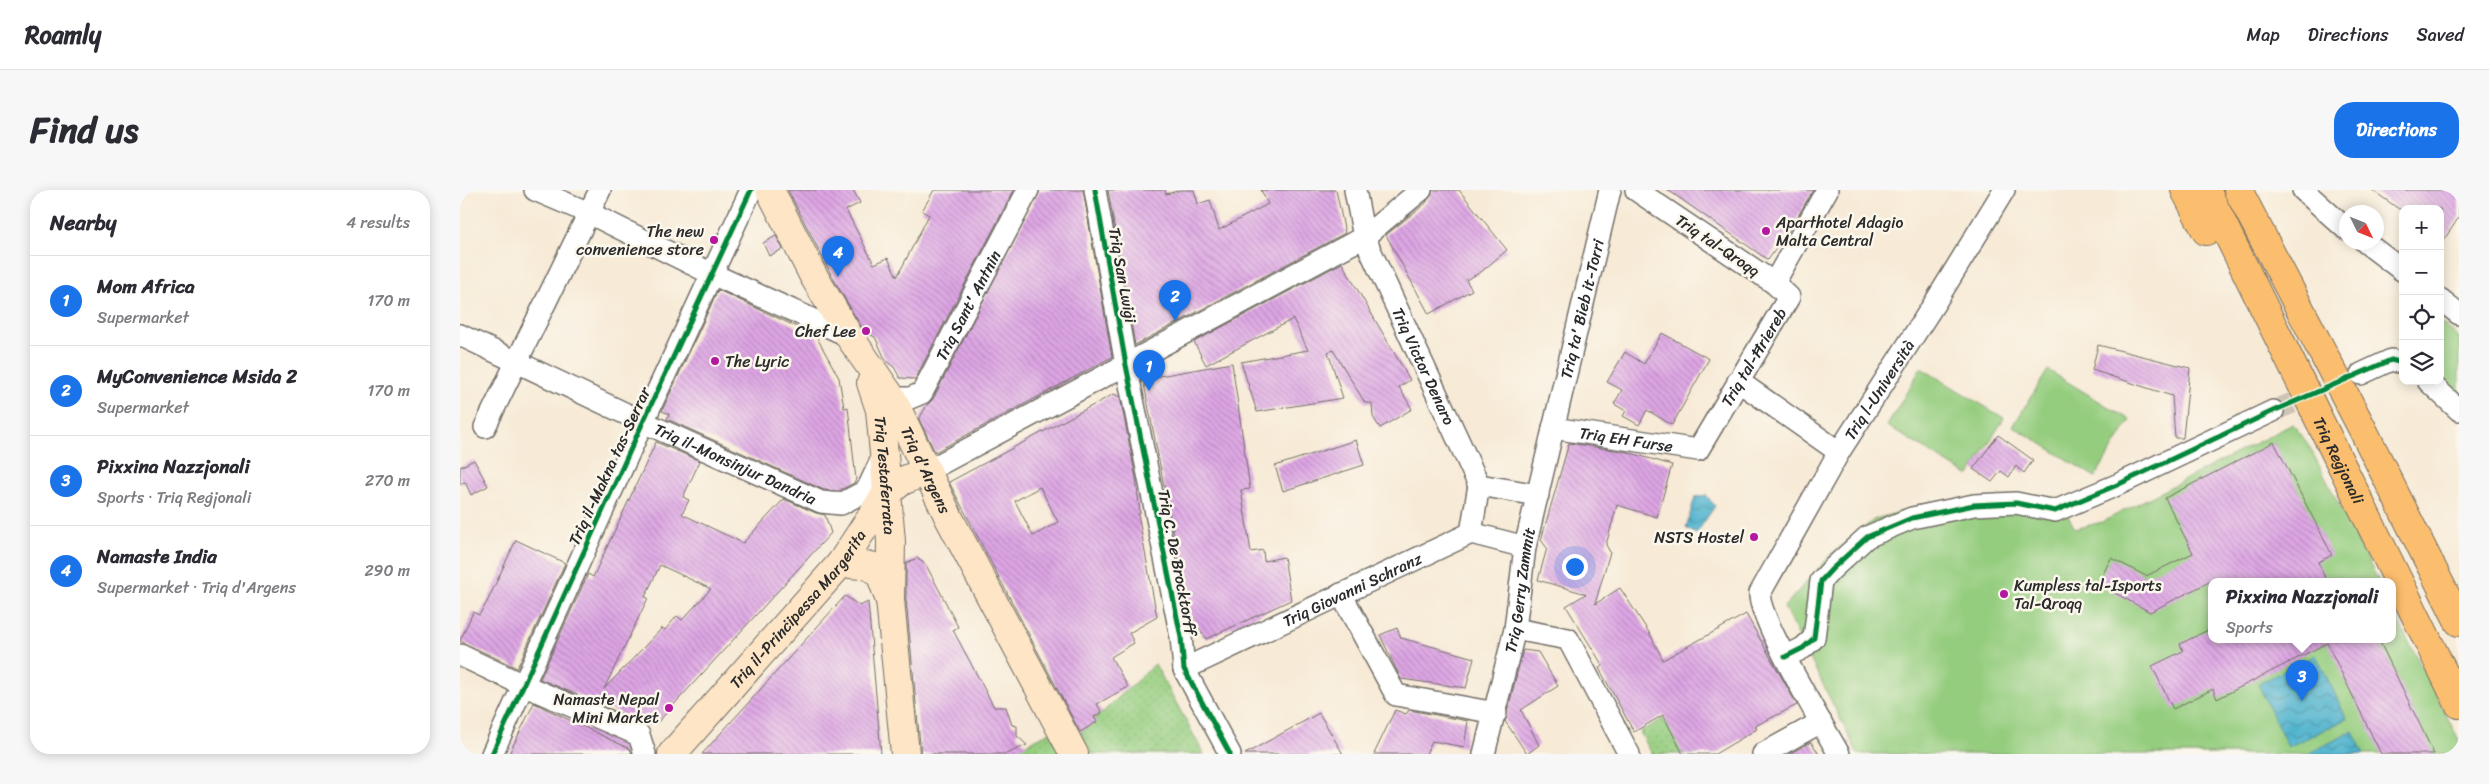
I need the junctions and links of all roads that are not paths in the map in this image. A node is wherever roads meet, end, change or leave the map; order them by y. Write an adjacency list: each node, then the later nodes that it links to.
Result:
1 (535, 190): 18 (street)
2 (600, 190): 18 (street)
3 (751, 190): 23 (street, Triq il-Makna tas-Serrar)
4 (770, 190): 28 (main road, Triq d'Argens)
5 (1028, 190): 35 (street, Triq Sant' Antnin)
6 (1095, 190): 31 (street, Triq San Lwiġi)
7 (1355, 190): 20 (street, Triq Victor Denaro)
8 (1421, 190): 20 (street)
9 (1610, 190): 41 (street, Triq ta' Bieb it-Torri)
10 (1636, 190): 24 (street, Triq tal-Qroqq)
11 (1827, 190): 24 (street, Triq tal-Ħriereb)
12 (2004, 190): 43 (street, Triq l-Università)
13 (2185, 190): 45 (highway)
14 (2206, 190): 45 (highway, Triq Reġjonali)
15 (2238, 190): 39 (highway, Triq Reġjonali)
16 (2260, 190): 39 (highway)
17 (2303, 190): 19 (street)
18 (589, 213): 23 (street); 29 (street)
19 (2339, 223)
20 (1364, 237): 31 (street); 47 (street, Triq Victor Denaro)
21 (2375, 250): 22 (street)
22 (2399, 268)
23 (712, 274): 28 (street); 38 (street, Triq il-Makna tas-Serrar)
24 (1774, 283): 33 (street, Triq tal-Ħriereb)
25 (2444, 302): 26 (street)
26 (2459, 314)
27 (460, 335): 29 (street, Triq il-Monsinjur Dandria)
28 (855, 344): 35 (main road, Triq d'Argens); 44 (main road, Triq Testaferrata)
29 (517, 362): 38 (street, Triq il-Monsinjur Dandria); 40 (street)
30 (2399, 362): 32 (street)
31 (1126, 364): 46 (street); 59 (street, Triq C. De Brocktorff)
32 (2361, 374)
33 (1738, 381): 42 (street, Triq tal-Ħriereb); 43 (street)
34 (2432, 385): 36 (street)
35 (892, 398): 46 (main road, Triq d'Argens)
36 (2459, 410)
37 (2273, 411): 58 (street)
38 (643, 422): 44 (street, Triq il-Monsinjur Dandria); 60 (street, Triq il-Makna tas-Serrar)
39 (2361, 426): 55 (highway, Triq Reġjonali)
40 (485, 427)
41 (1554, 428): 42 (street, Triq EH Furse); 49 (street, Triq Gerry Zammit)
42 (1698, 450)
43 (1839, 452): 58 (street, Triq l-Università)
44 (884, 454): 48 (main road, Triq Testaferrata)
45 (2338, 456): 61 (highway, Triq Reġjonali)
46 (927, 471): 48 (main road, Triq il-Prinċipessa Margerita); 68 (main road, Triq d'Argens)
47 (1479, 484): 49 (street); 50 (street)
48 (886, 494): 52 (main road, Triq il-Prinċipessa Margerita); 54 (main road, Triq Testaferrata)
49 (1538, 495): 51 (street, Triq Gerry Zammit)
50 (1471, 533): 51 (street); 53 (street, Triq Giovanni Schranz)
51 (1525, 547): 56 (street, Triq Gerry Zammit)
52 (841, 563): 54 (main road, Triq Testaferrata); 66 (main road, Triq il-Prinċipessa Margerita)
53 (1341, 594): 59 (street, Triq Giovanni Schranz); 62 (street)
54 (890, 600): 67 (main road, Triq Testaferrata)
55 (2459, 622)
56 (1515, 629): 62 (street, Triq Gerry Zammit); 71 (street)
57 (460, 655): 60 (street)
58 (1785, 657): 63 (street)
59 (1184, 670): 69 (street, Triq C. De Brocktorff)
60 (523, 685): 64 (street, Triq il-Makna tas-Serrar); 65 (street)
61 (2459, 704)
62 (1496, 713): 70 (street, Triq Gerry Zammit)
63 (1821, 722): 72 (street); 73 (street)
64 (492, 754)
65 (645, 754)
66 (672, 754)
67 (905, 754)
68 (1074, 754)
69 (1230, 754)
70 (1484, 754)
71 (1629, 754)
72 (1763, 754)
73 (1839, 754)

